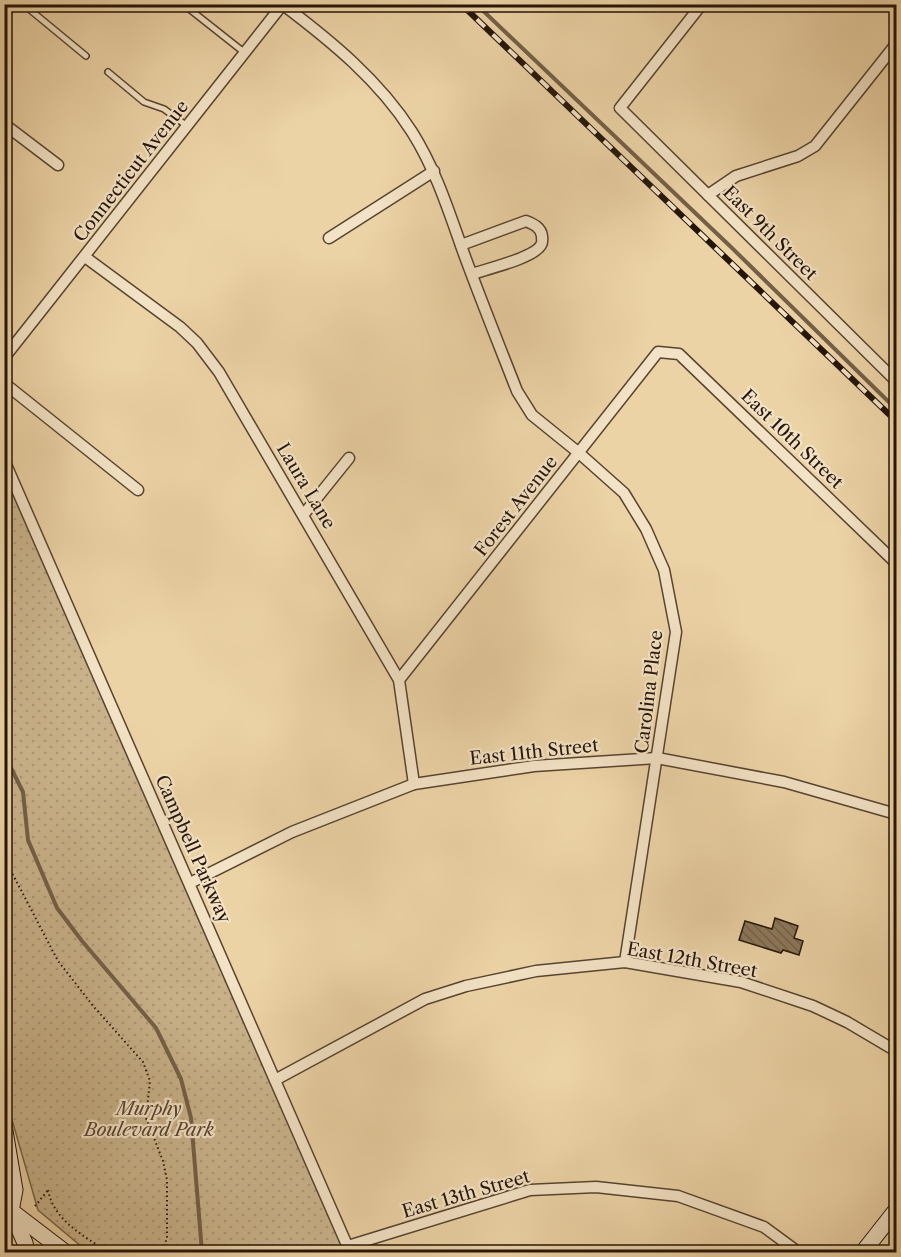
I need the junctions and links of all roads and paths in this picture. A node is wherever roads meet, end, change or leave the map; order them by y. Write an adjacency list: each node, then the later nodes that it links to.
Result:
1 (9, 4): 6 (street)
2 (23, 4): 9 (lane)
3 (183, 4): 8 (lane)
4 (702, 4): 15 (street, East 9th Street)
5 (282, 5): 8 (street, Connecticut Avenue); 14 (street, Carolina Place)
6 (4, 10)
7 (897, 44): 15 (street)
8 (245, 53): 12 (street, Connecticut Avenue)
9 (86, 56)
10 (108, 72): 12 (lane)
11 (4, 124): 13 (street)
12 (187, 126): 18 (street, Connecticut Avenue)
13 (58, 165)
14 (434, 171): 16 (street); 17 (street, Carolina Place)
15 (708, 195): 22 (street, East 9th Street)
16 (329, 238)
17 (461, 245): 19 (street, Carolina Place); 19 (street)
18 (85, 256): 21 (street, Connecticut Avenue); 28 (street, Laura Lane)
19 (472, 274): 24 (street, Carolina Place)
20 (658, 352): 24 (street, Forest Avenue); 29 (street, East 10th Street)
21 (4, 358)
22 (897, 381)
23 (4, 383): 27 (street)
24 (579, 453): 30 (street, Forest Avenue); 31 (street, Carolina Place)
25 (349, 458): 28 (street)
26 (4, 460): 35 (street, Campbell Parkway)
27 (138, 490)
28 (304, 514): 30 (street, Laura Lane)
29 (897, 563)
30 (399, 680): 32 (street, Laura Lane)
31 (657, 758): 32 (street, East 11th Street); 33 (street, East 11th Street); 36 (street, Carolina Place)
32 (414, 784): 35 (street, East 11th Street)
33 (897, 814)
34 (4, 839): 49 (path)
35 (190, 883): 38 (street, Campbell Parkway)
36 (625, 962): 37 (street, East 12th Street); 38 (street, East 12th Street)
37 (897, 1051)
38 (275, 1080): 44 (street, Campbell Parkway)
39 (4, 1125): 41 (street)
40 (35, 1206): 48 (path)
41 (7, 1210): 46 (street); 47 (street)
42 (897, 1210): 51 (street)
43 (8, 1237): 45 (path)
44 (349, 1249): 50 (street, East 13th Street)
45 (9, 1252)
46 (27, 1252)
47 (65, 1252)
48 (108, 1252)
49 (158, 1252)
50 (798, 1252)
51 (863, 1252)

